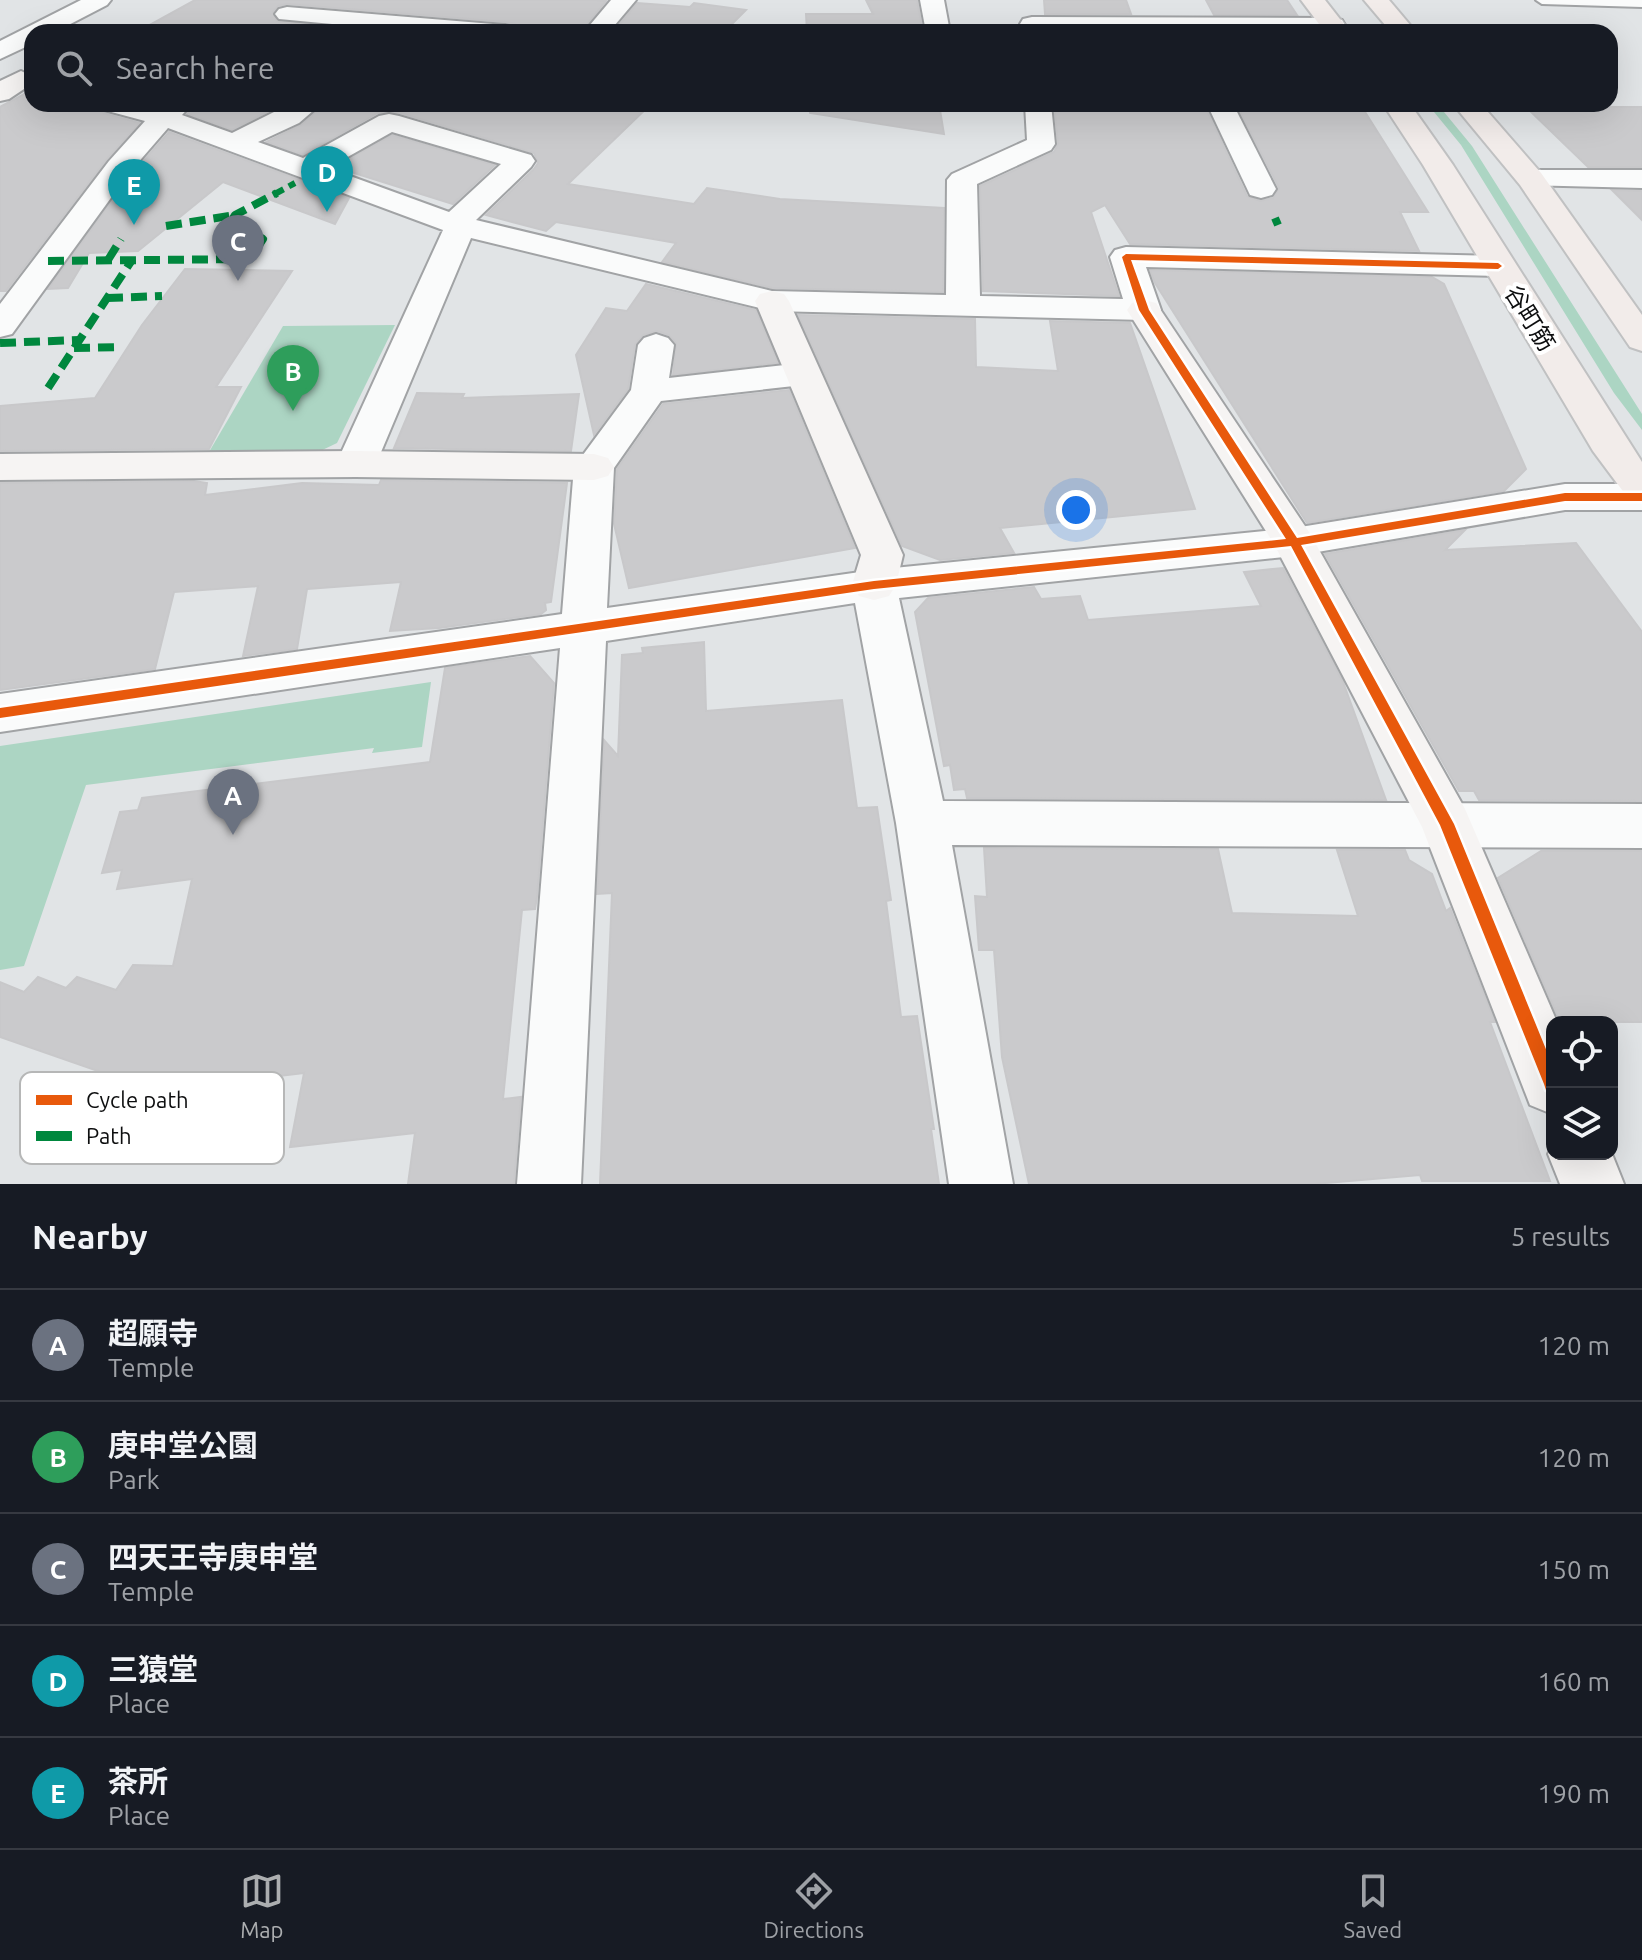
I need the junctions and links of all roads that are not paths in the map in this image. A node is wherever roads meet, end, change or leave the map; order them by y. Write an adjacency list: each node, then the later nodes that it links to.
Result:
1 (99, 0): 10 (street)
2 (624, 0): 13 (street)
3 (932, 0): 14 (street)
4 (1313, 0): 16 (main road)
5 (1376, 0): 17 (main road)
6 (1542, 0): 7 (lane)
7 (1642, 3)
8 (295, 7): 11 (street); 12 (street)
9 (1031, 19): 15 (street)
10 (52, 24)
11 (275, 24)
12 (438, 24)
13 (603, 24)
14 (936, 24)
15 (1200, 24)
16 (1333, 24)
17 (1397, 24)
18 (24, 38): 19 (street)
19 (0, 51)
20 (170, 112): 37 (street)
21 (173, 112): 27 (street)
22 (296, 112): 27 (street)
23 (1039, 112): 35 (street)
24 (1224, 112): 31 (street)
25 (1402, 112): 33 (main road, 谷町筋)
26 (1473, 112): 29 (main road)
27 (233, 143): 28 (street)
28 (305, 169): 32 (street); 32 (street)
29 (1531, 179): 30 (street); 38 (main road)
30 (1642, 179)
31 (1261, 189)
32 (458, 224): 34 (street); 42 (street)
33 (1498, 266): 36 (street); 45 (main road, 谷町筋)
34 (772, 301): 35 (street); 40 (street)
35 (963, 306): 36 (street)
36 (1144, 310): 47 (street)
37 (0, 327)
38 (1642, 340)
39 (656, 345): 41 (street)
40 (803, 374): 41 (street); 48 (street)
41 (649, 391): 44 (street)
42 (356, 464): 43 (street); 44 (street)
43 (0, 467)
44 (594, 467): 49 (street)
45 (1642, 489)
46 (1642, 497): 47 (street)
47 (1294, 542): 48 (street); 52 (street)
48 (874, 585): 49 (street); 51 (street)
49 (586, 628): 50 (street); 56 (street)
50 (0, 713)
51 (922, 823): 52 (street); 57 (street)
52 (1447, 824): 53 (street); 54 (street)
53 (1642, 826)
54 (1546, 1069)
55 (1582, 1160): 58 (street)
56 (549, 1184)
57 (981, 1184)
58 (1592, 1184)

